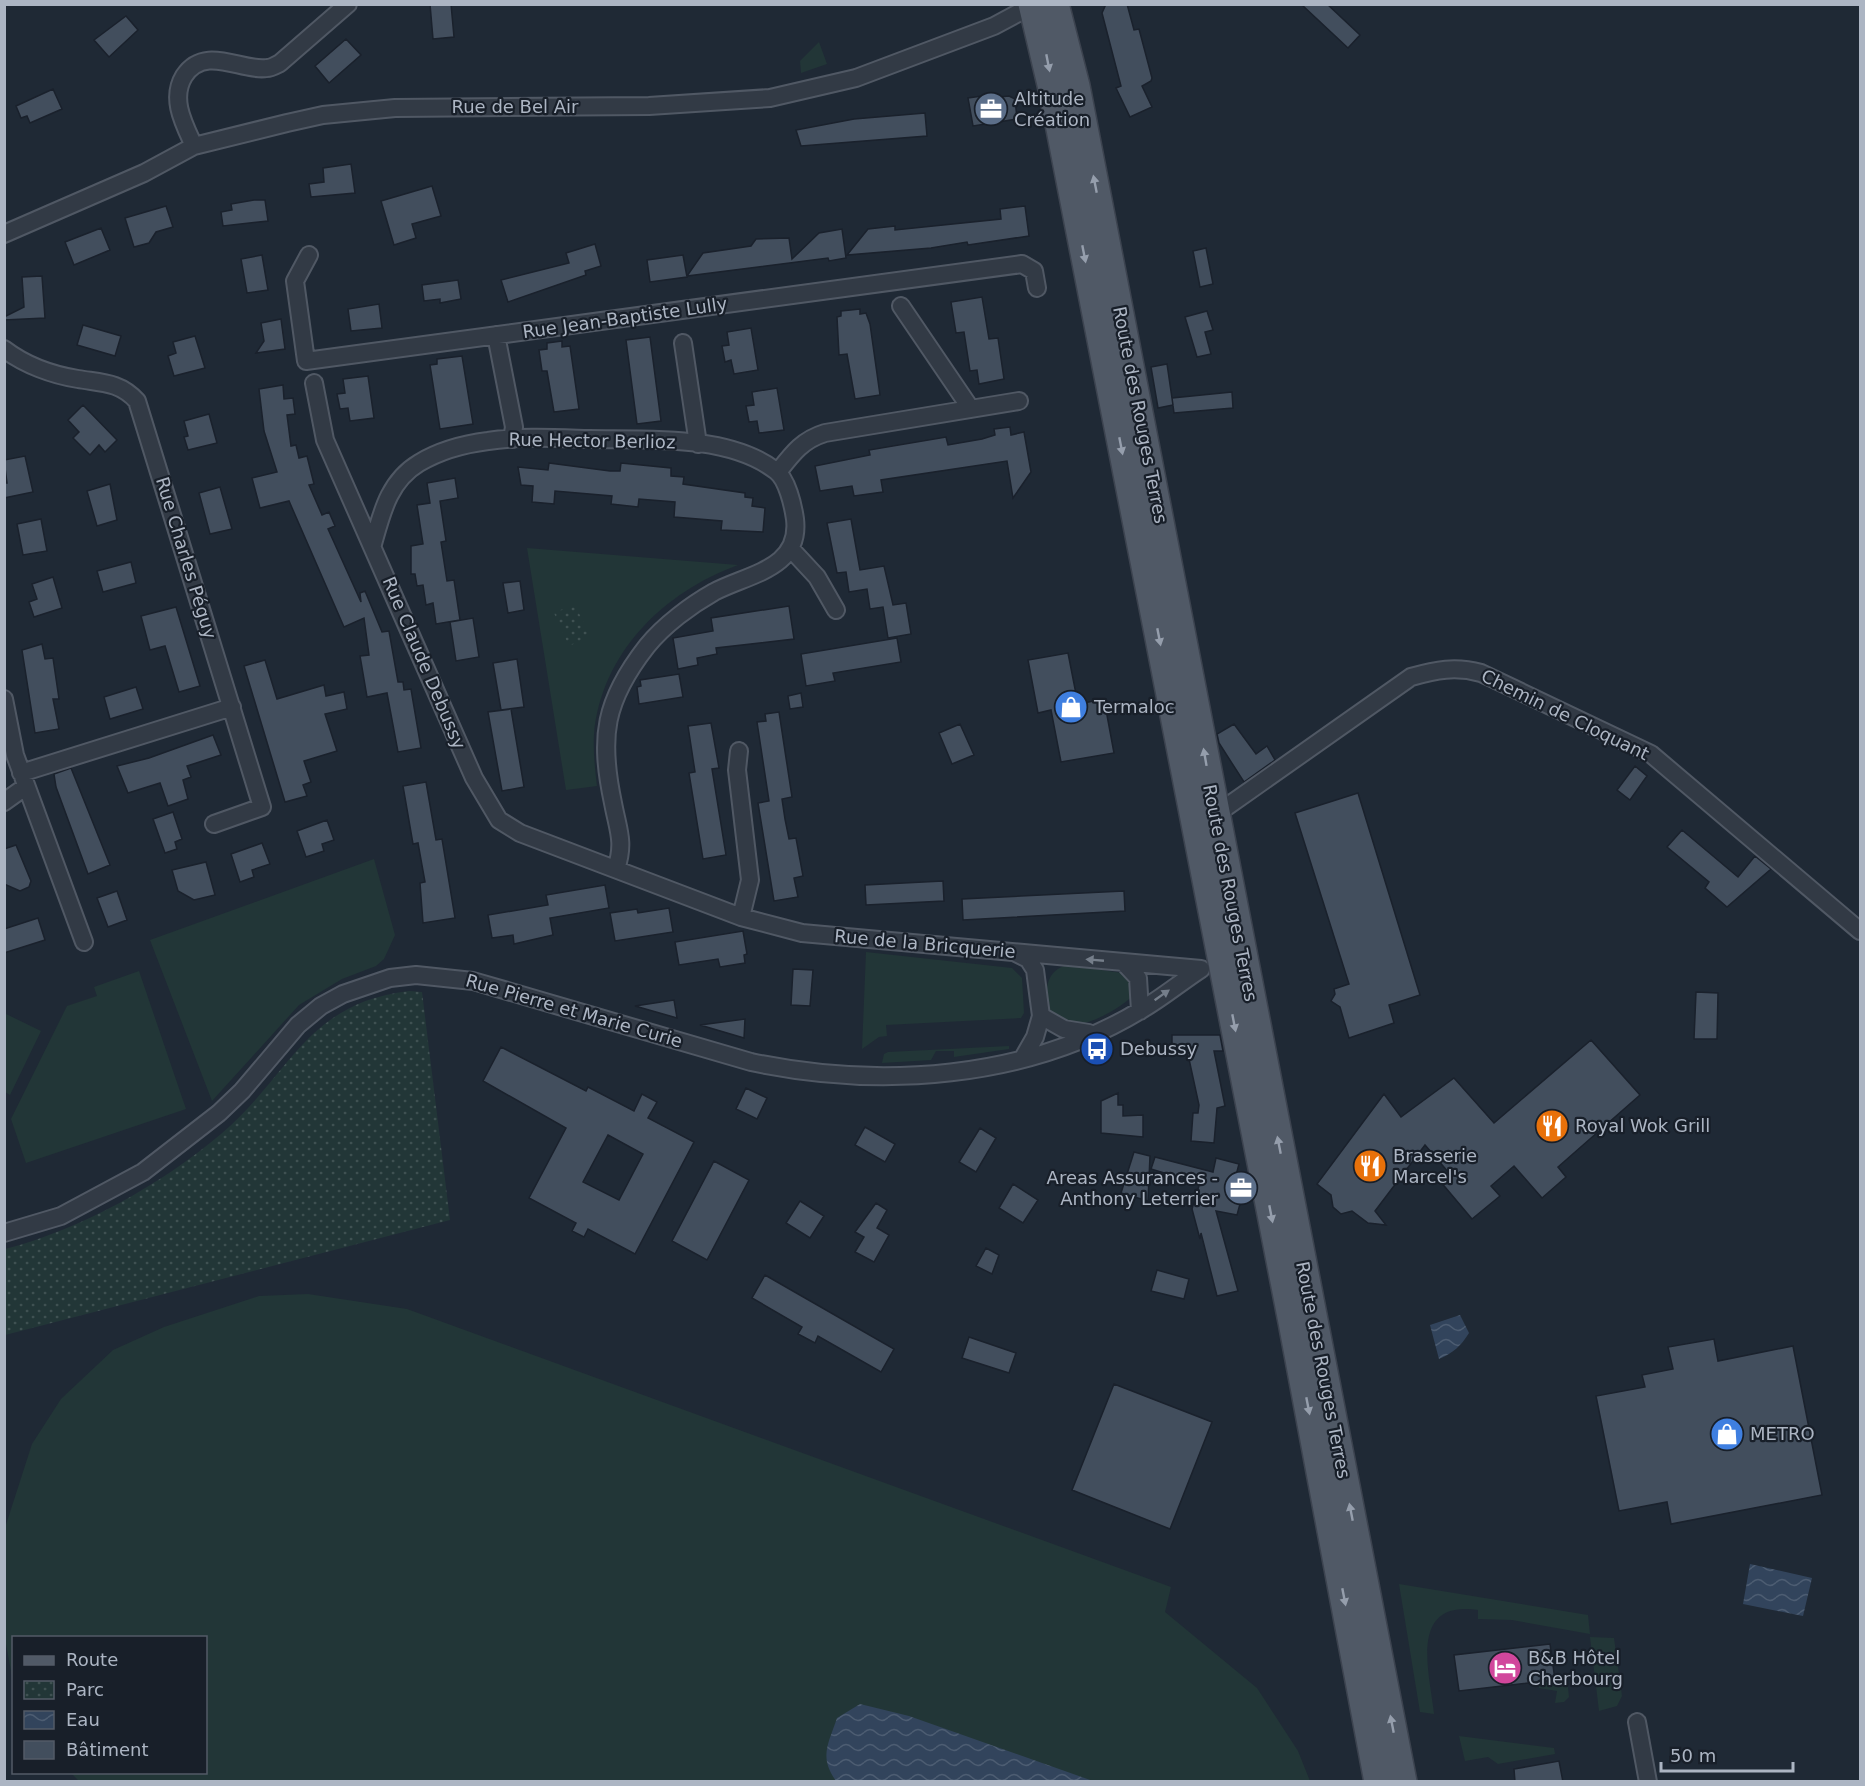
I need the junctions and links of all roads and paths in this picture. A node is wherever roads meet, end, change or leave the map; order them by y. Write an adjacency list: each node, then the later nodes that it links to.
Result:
1 (348, 4): 3 (street)
2 (1039, 5): 3 (street, Rue de Bel Air); 25 (main road, Route des Rouges Terres, one-way to 2); 34 (main road, Route des Rouges Terres, one-way to 34)
3 (194, 146): 4 (street, Rue de Bel Air)
4 (4, 234)
5 (309, 255): 8 (street, Rue Jean-Baptiste Lully)
6 (1037, 288): 8 (street, Rue Jean-Baptiste Lully)
7 (901, 306): 13 (street)
8 (496, 336): 14 (street)
9 (683, 343): 15 (street)
10 (4, 349): 21 (street, Rue Charles Péguy)
11 (314, 383): 17 (street, Rue Claude Debussy)
12 (1019, 400): 13 (street)
13 (971, 409): 16 (street)
14 (512, 439): 15 (street, Rue Hector Berlioz); 17 (street, Rue Hector Berlioz)
15 (698, 444): 16 (street, Rue Hector Berlioz)
16 (778, 472): 18 (street)
17 (373, 544): 27 (street, Rue Claude Debussy)
18 (791, 549): 19 (street); 27 (street)
19 (836, 610)
20 (4, 699): 23 (street)
21 (232, 707): 23 (street); 26 (street, Rue Charles Péguy)
22 (739, 751): 28 (street)
23 (23, 780): 24 (street); 30 (street)
24 (4, 802)
25 (1215, 815): 29 (street, Chemin de Cloquant); 34 (main road, Route des Rouges Terres)
26 (214, 824)
27 (616, 869): 28 (street, Rue de la Bricquerie)
28 (741, 917): 31 (street, Rue de la Bricquerie)
29 (1860, 931)
30 (84, 942)
31 (1016, 953): 32 (street, Rue de la Bricquerie); 35 (street)
32 (1066, 958): 33 (street, Rue de la Bricquerie, one-way to 32); 35 (street)
33 (1124, 963): 34 (street, Rue de la Bricquerie); 36 (street)
34 (1223, 965): 36 (street, Rue Pierre et Marie Curie, one-way to 34); 42 (main road, Route des Rouges Terres, one-way to 42); 43 (main road, Route des Rouges Terres, one-way to 34)
35 (1038, 990): 37 (street)
36 (1140, 1011): 38 (street, Rue Pierre et Marie Curie)
37 (1041, 1016): 38 (street); 39 (street)
38 (1093, 1033): 39 (street, Rue Pierre et Marie Curie)
39 (1023, 1058): 40 (street, Rue Pierre et Marie Curie)
40 (4, 1233)
41 (1637, 1722): 44 (street)
42 (1378, 1782)
43 (1403, 1782)
44 (1648, 1782)

